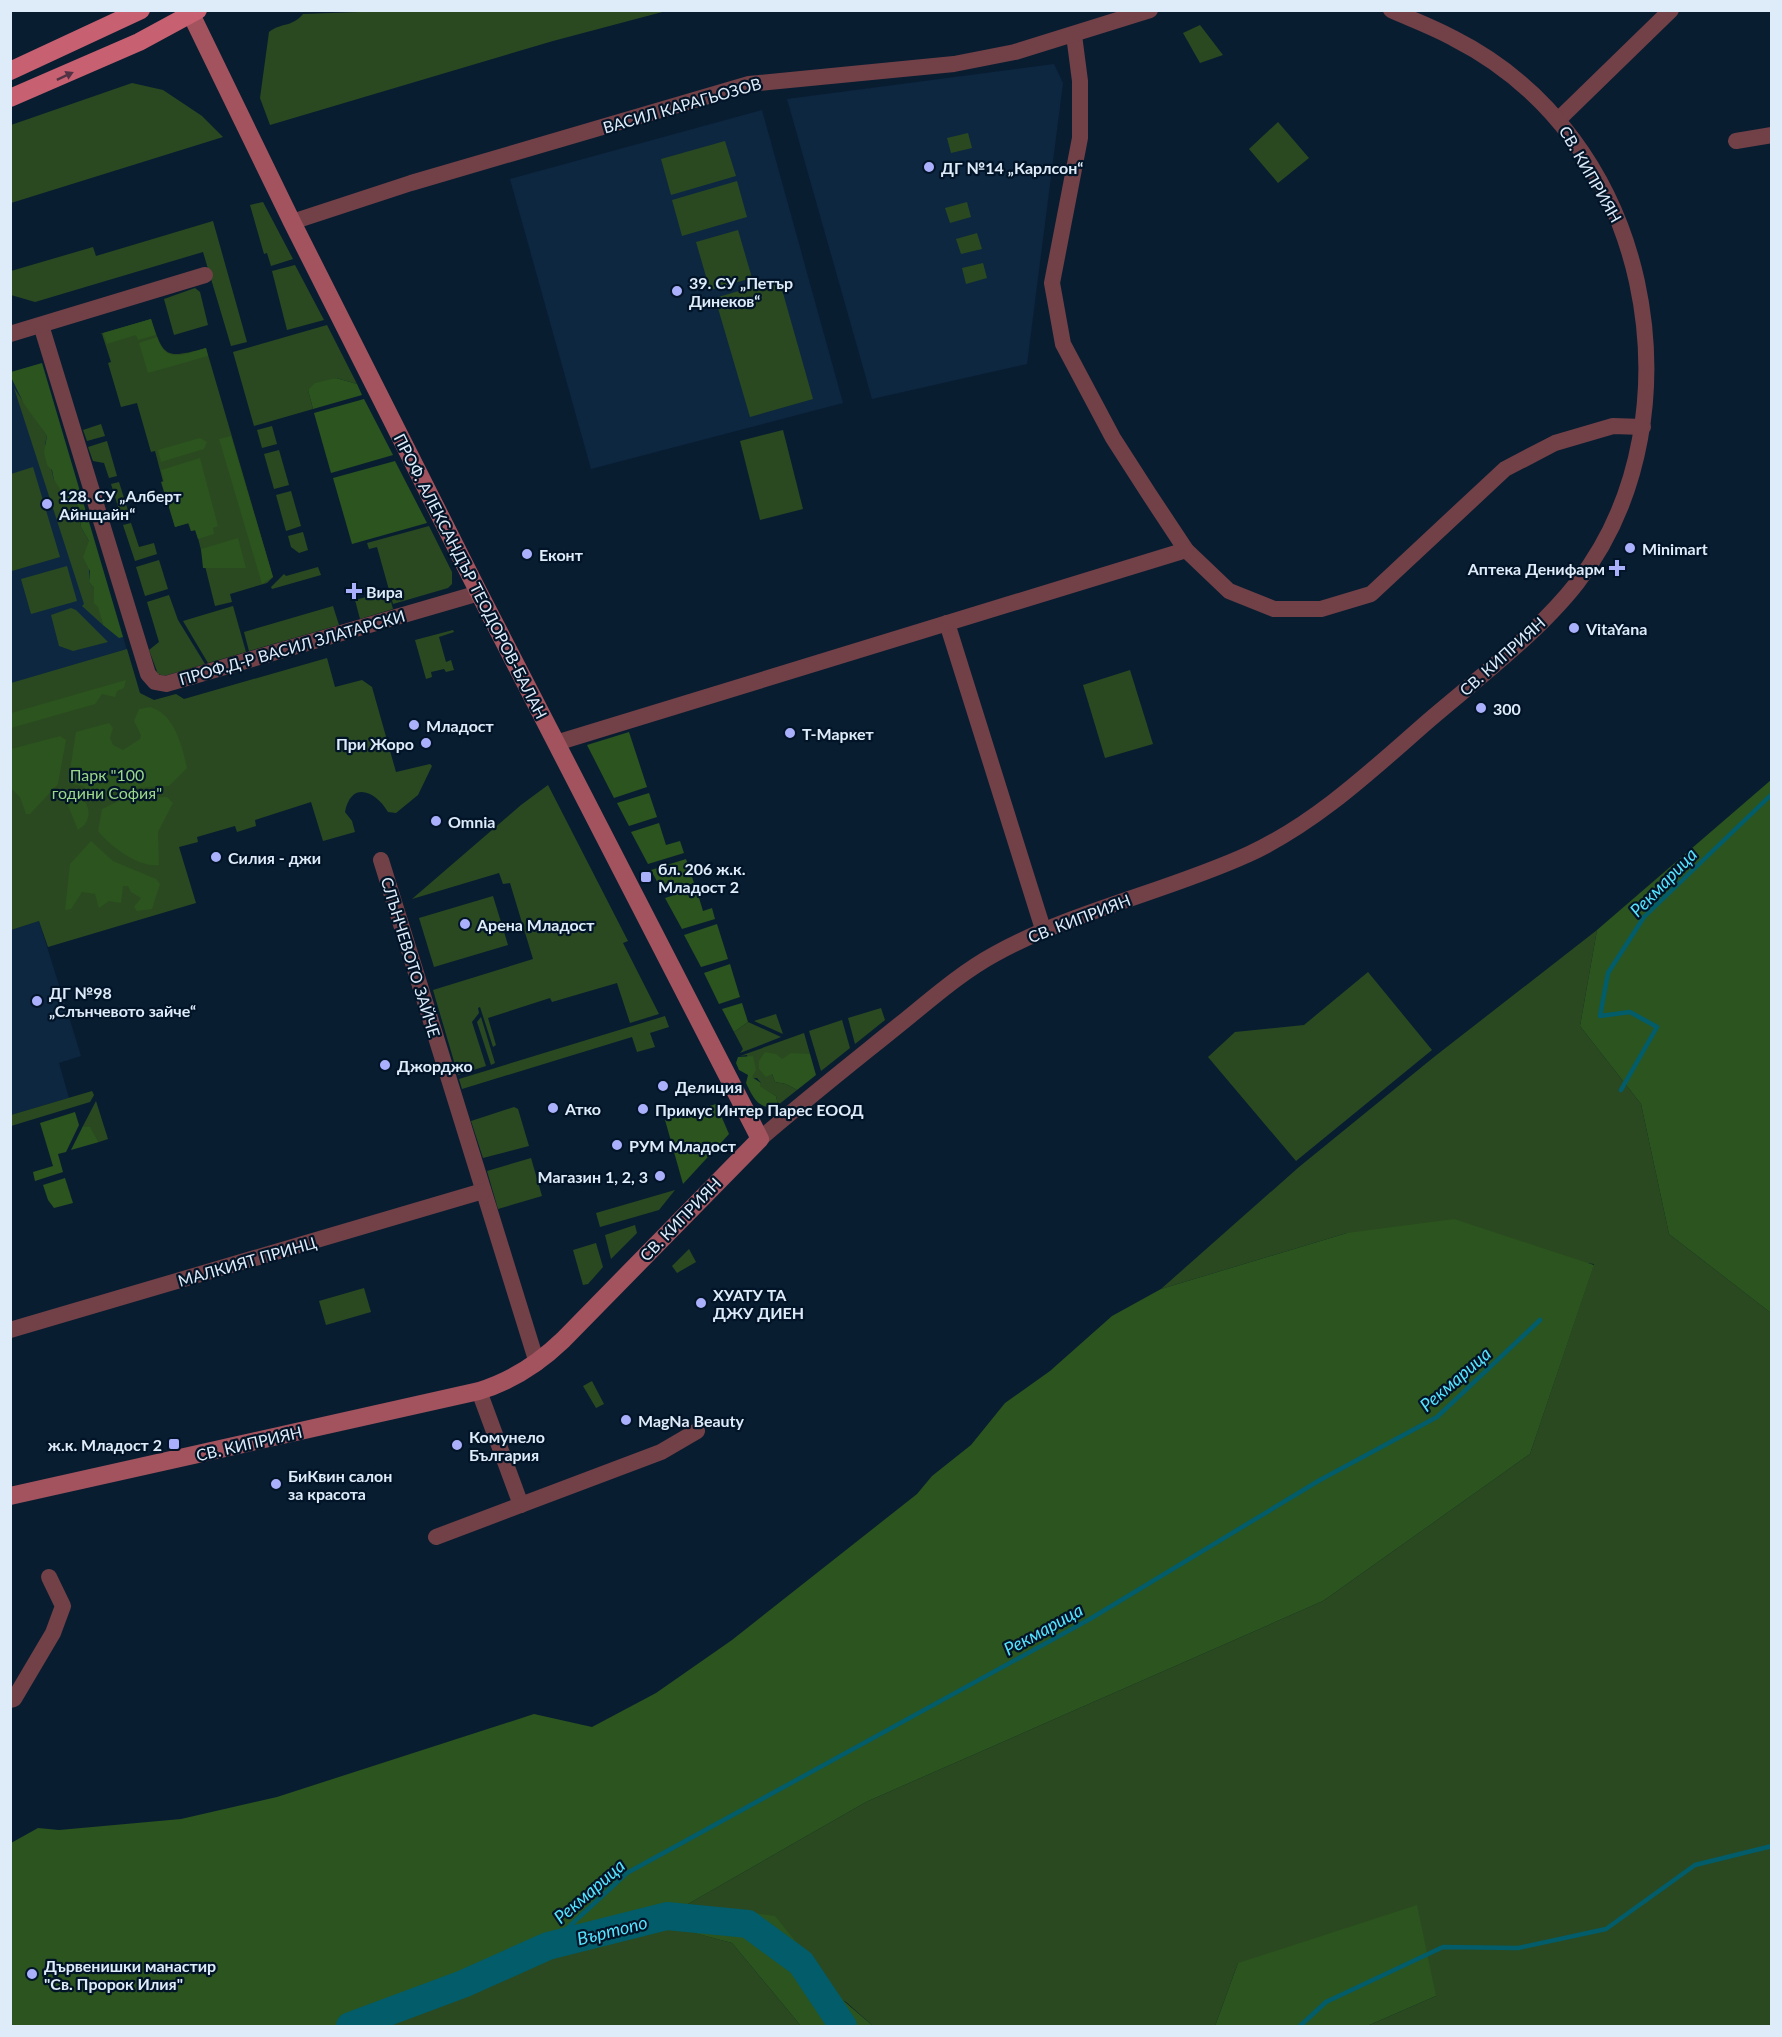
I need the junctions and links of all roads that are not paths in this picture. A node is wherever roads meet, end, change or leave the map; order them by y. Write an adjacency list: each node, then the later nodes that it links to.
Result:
1 (141, 10): 7 (main road)
2 (1150, 10): 6 (street, ВАСИЛ КАРАГЬОЗОВ)
3 (1390, 10): 9 (street)
4 (1671, 10): 9 (street)
5 (192, 12): 8 (main road, one-way to 5); 12 (street, ПРОФ. АЛЕКСАНДЪР ТЕОДОРОВ-БАЛАН)
6 (1074, 36): 12 (street, ВАСИЛ КАРАГЬОЗОВ); 17 (street)
7 (10, 70)
8 (10, 98)
9 (1559, 119): 16 (street, СВ. КИПРИЯН)
10 (1772, 135): 11 (street)
11 (1736, 141)
12 (291, 222): 18 (street, ПРОФ. АЛЕКСАНДЪР ТЕОДОРОВ-БАЛАН)
13 (205, 275): 14 (street)
14 (41, 325): 15 (street); 18 (street, ПРОФ.Д-Р ВАСИЛ ЗЛАТАРСКИ)
15 (10, 334)
16 (1643, 427): 17 (street); 22 (street, СВ. КИПРИЯН)
17 (1186, 550): 19 (street)
18 (479, 593): 20 (street, ПРОФ. АЛЕКСАНДЪР ТЕОДОРОВ-БАЛАН)
19 (947, 623): 20 (street); 22 (street)
20 (556, 743): 23 (street, ПРОФ. АЛЕКСАНДЪР ТЕОДОРОВ-БАЛАН)
21 (381, 860): 24 (street, СЛЪНЧЕВОТО ЗАЙЧЕ)
22 (1043, 929): 23 (street, СВ. КИПРИЯН)
23 (760, 1139): 26 (street, СВ. КИПРИЯН)
24 (483, 1191): 25 (street, МАЛКИЯТ ПРИНЦ); 26 (street, СЛЪНЧЕВОТО ЗАЙЧЕ)
25 (10, 1330)
26 (537, 1363): 27 (street, СВ. КИПРИЯН)
27 (479, 1391): 29 (street, СВ. КИПРИЯН); 30 (street)
28 (697, 1431): 30 (street)
29 (10, 1496)
30 (521, 1505): 31 (street)
31 (436, 1537)
32 (49, 1577): 33 (street)
33 (10, 1700)

